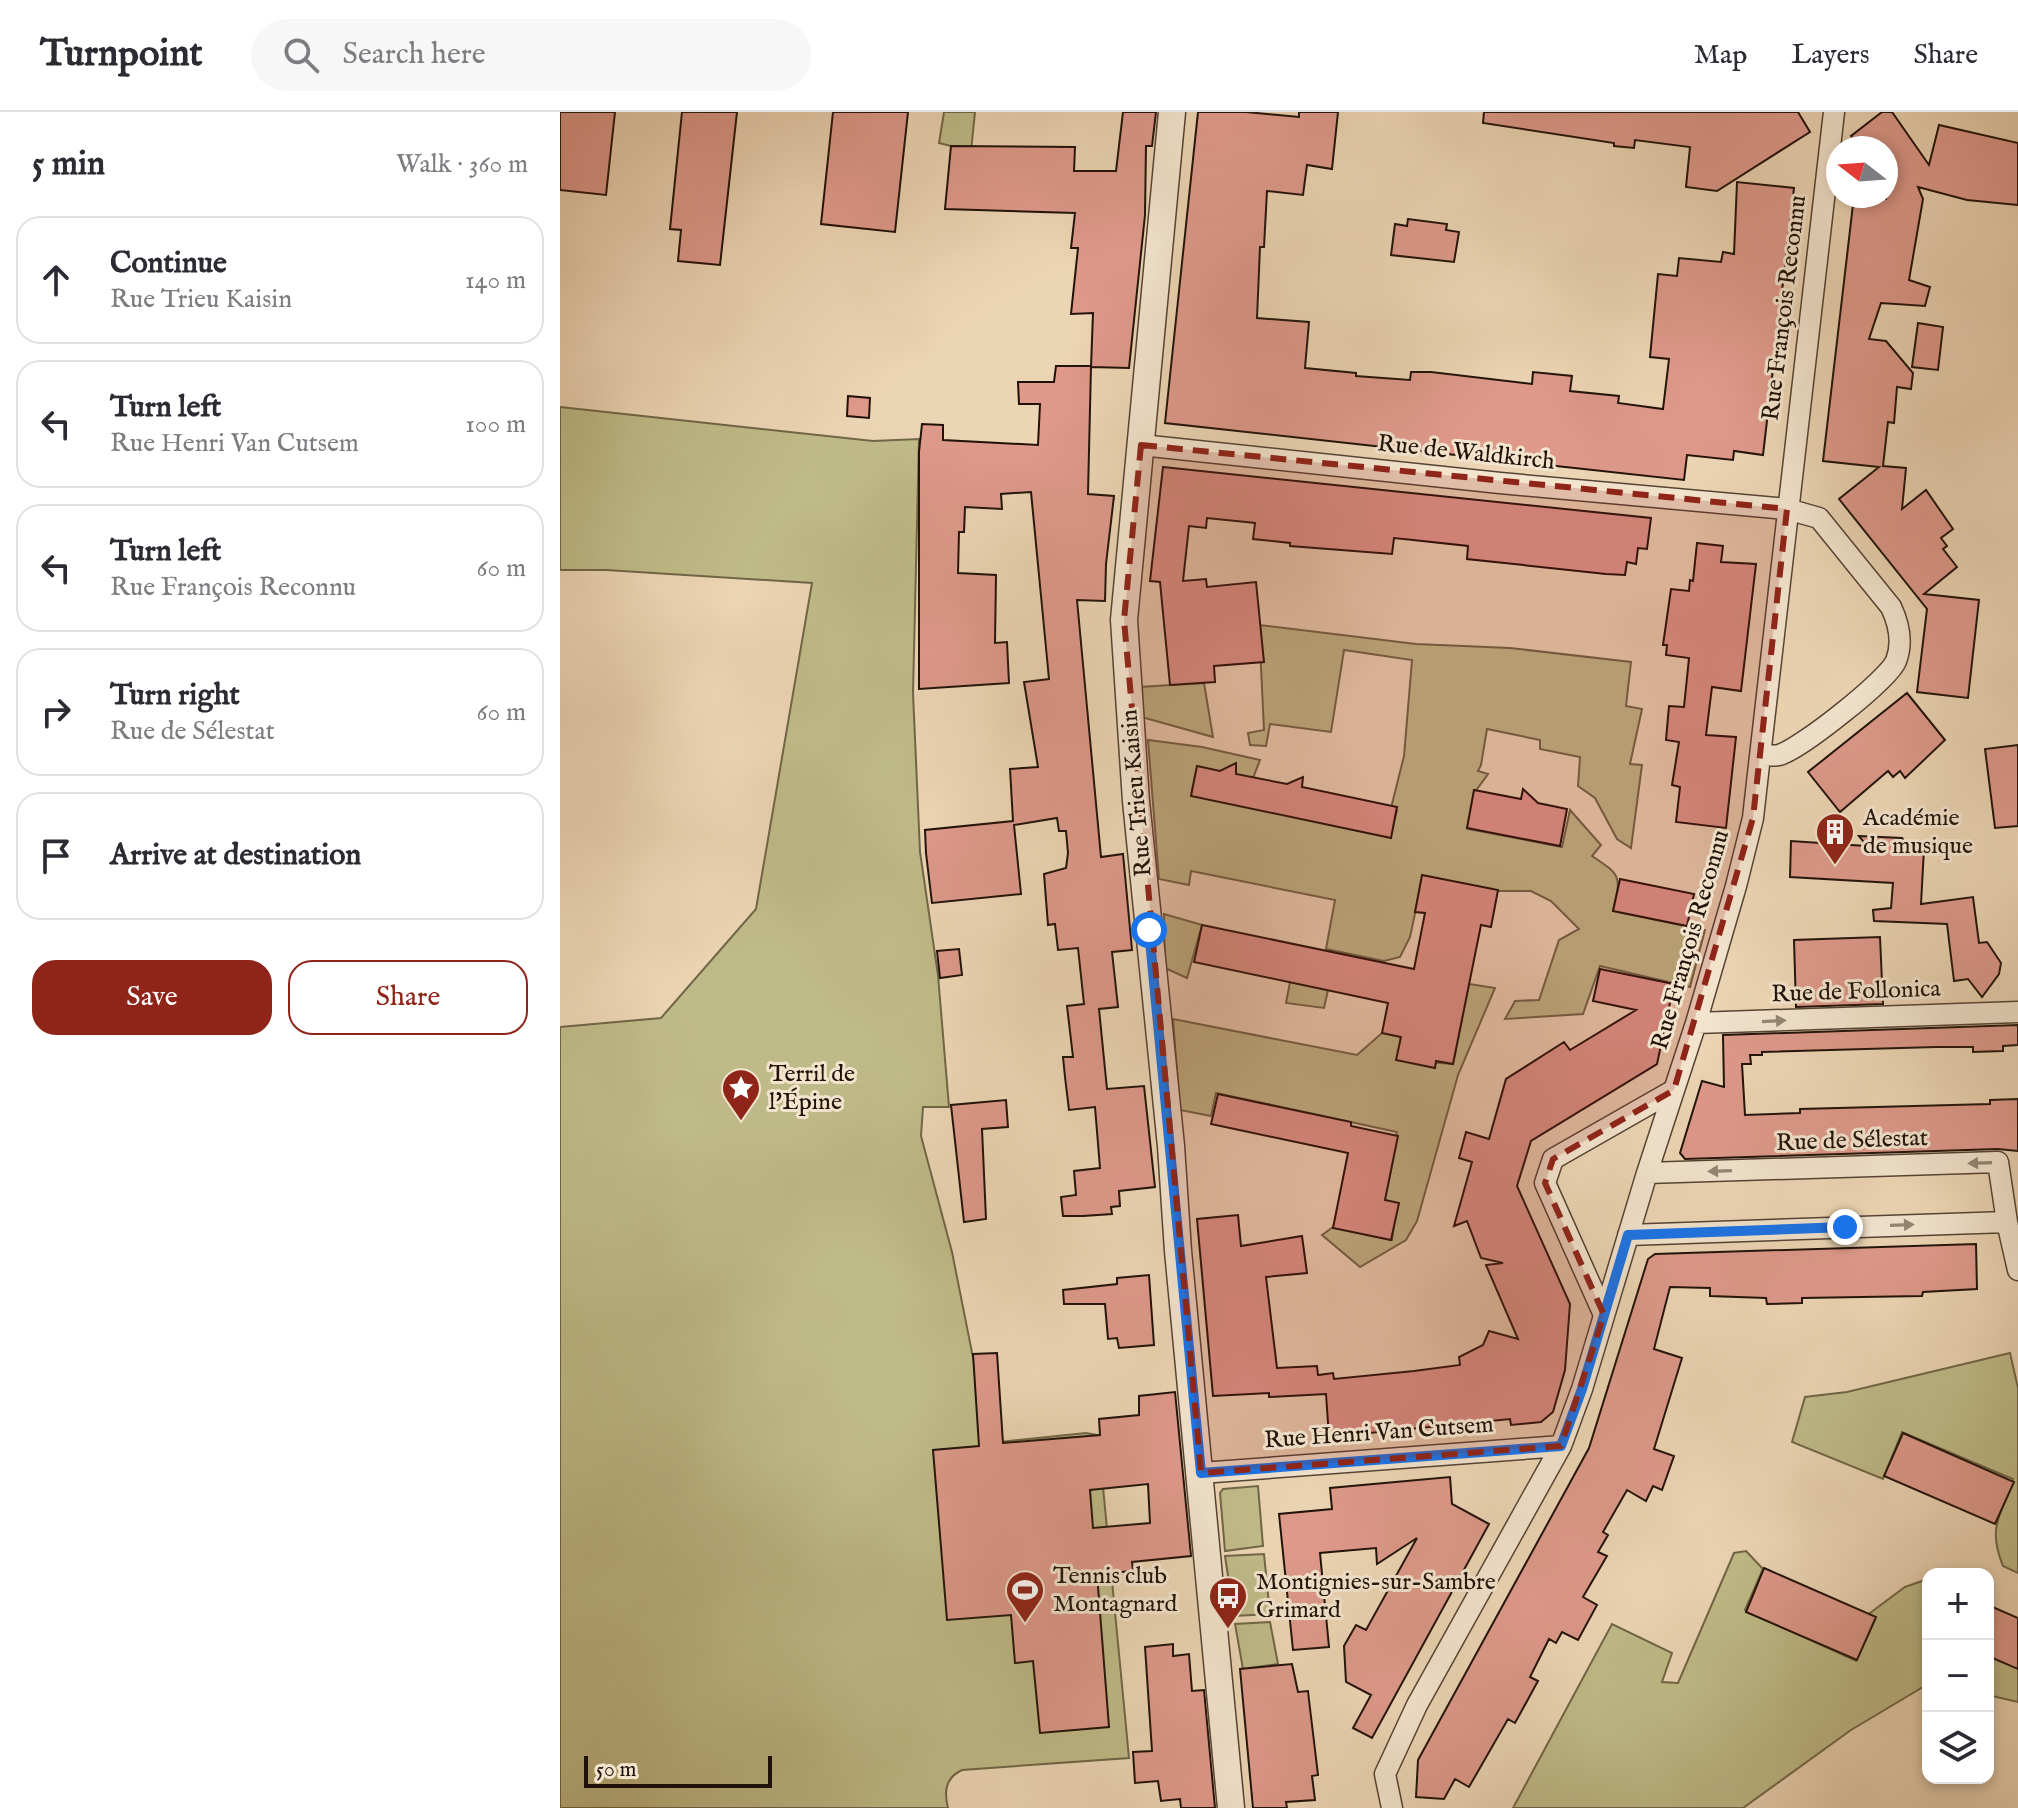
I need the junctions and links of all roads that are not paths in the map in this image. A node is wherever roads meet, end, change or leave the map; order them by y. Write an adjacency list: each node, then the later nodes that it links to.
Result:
1 (1172, 112): 3 (street, Rue Trieu Kaisin)
2 (1834, 112): 4 (street, Rue François Reconnu)
3 (1141, 445): 4 (street, Rue de Waldkirch); 15 (street, Rue Trieu Kaisin)
4 (1787, 509): 5 (street, Rue François Reconnu); 5 (street)
5 (1760, 756): 7 (street, Rue François Reconnu)
6 (2018, 1012): 7 (street, Rue de Follonica, one-way to 6)
7 (1696, 1023): 8 (street, Rue François Reconnu)
8 (1674, 1090): 9 (street, Rue François Reconnu); 13 (street)
9 (1647, 1173): 10 (street, Rue de Sélestat, one-way to 9); 11 (street, Rue François Reconnu)
10 (2007, 1222): 11 (street, one-way to 10); 12 (street, Rue de Sélestat)
11 (1628, 1235): 13 (street, Rue François Reconnu)
12 (2018, 1270)
13 (1604, 1315): 14 (street, Rue François Reconnu)
14 (1561, 1446): 15 (street, Rue Henri Van Cutsem); 17 (street, Rue François Reconnu)
15 (1201, 1473): 16 (street, Rue Trieu Kaisin)
16 (1231, 1808)
17 (1392, 1808)

